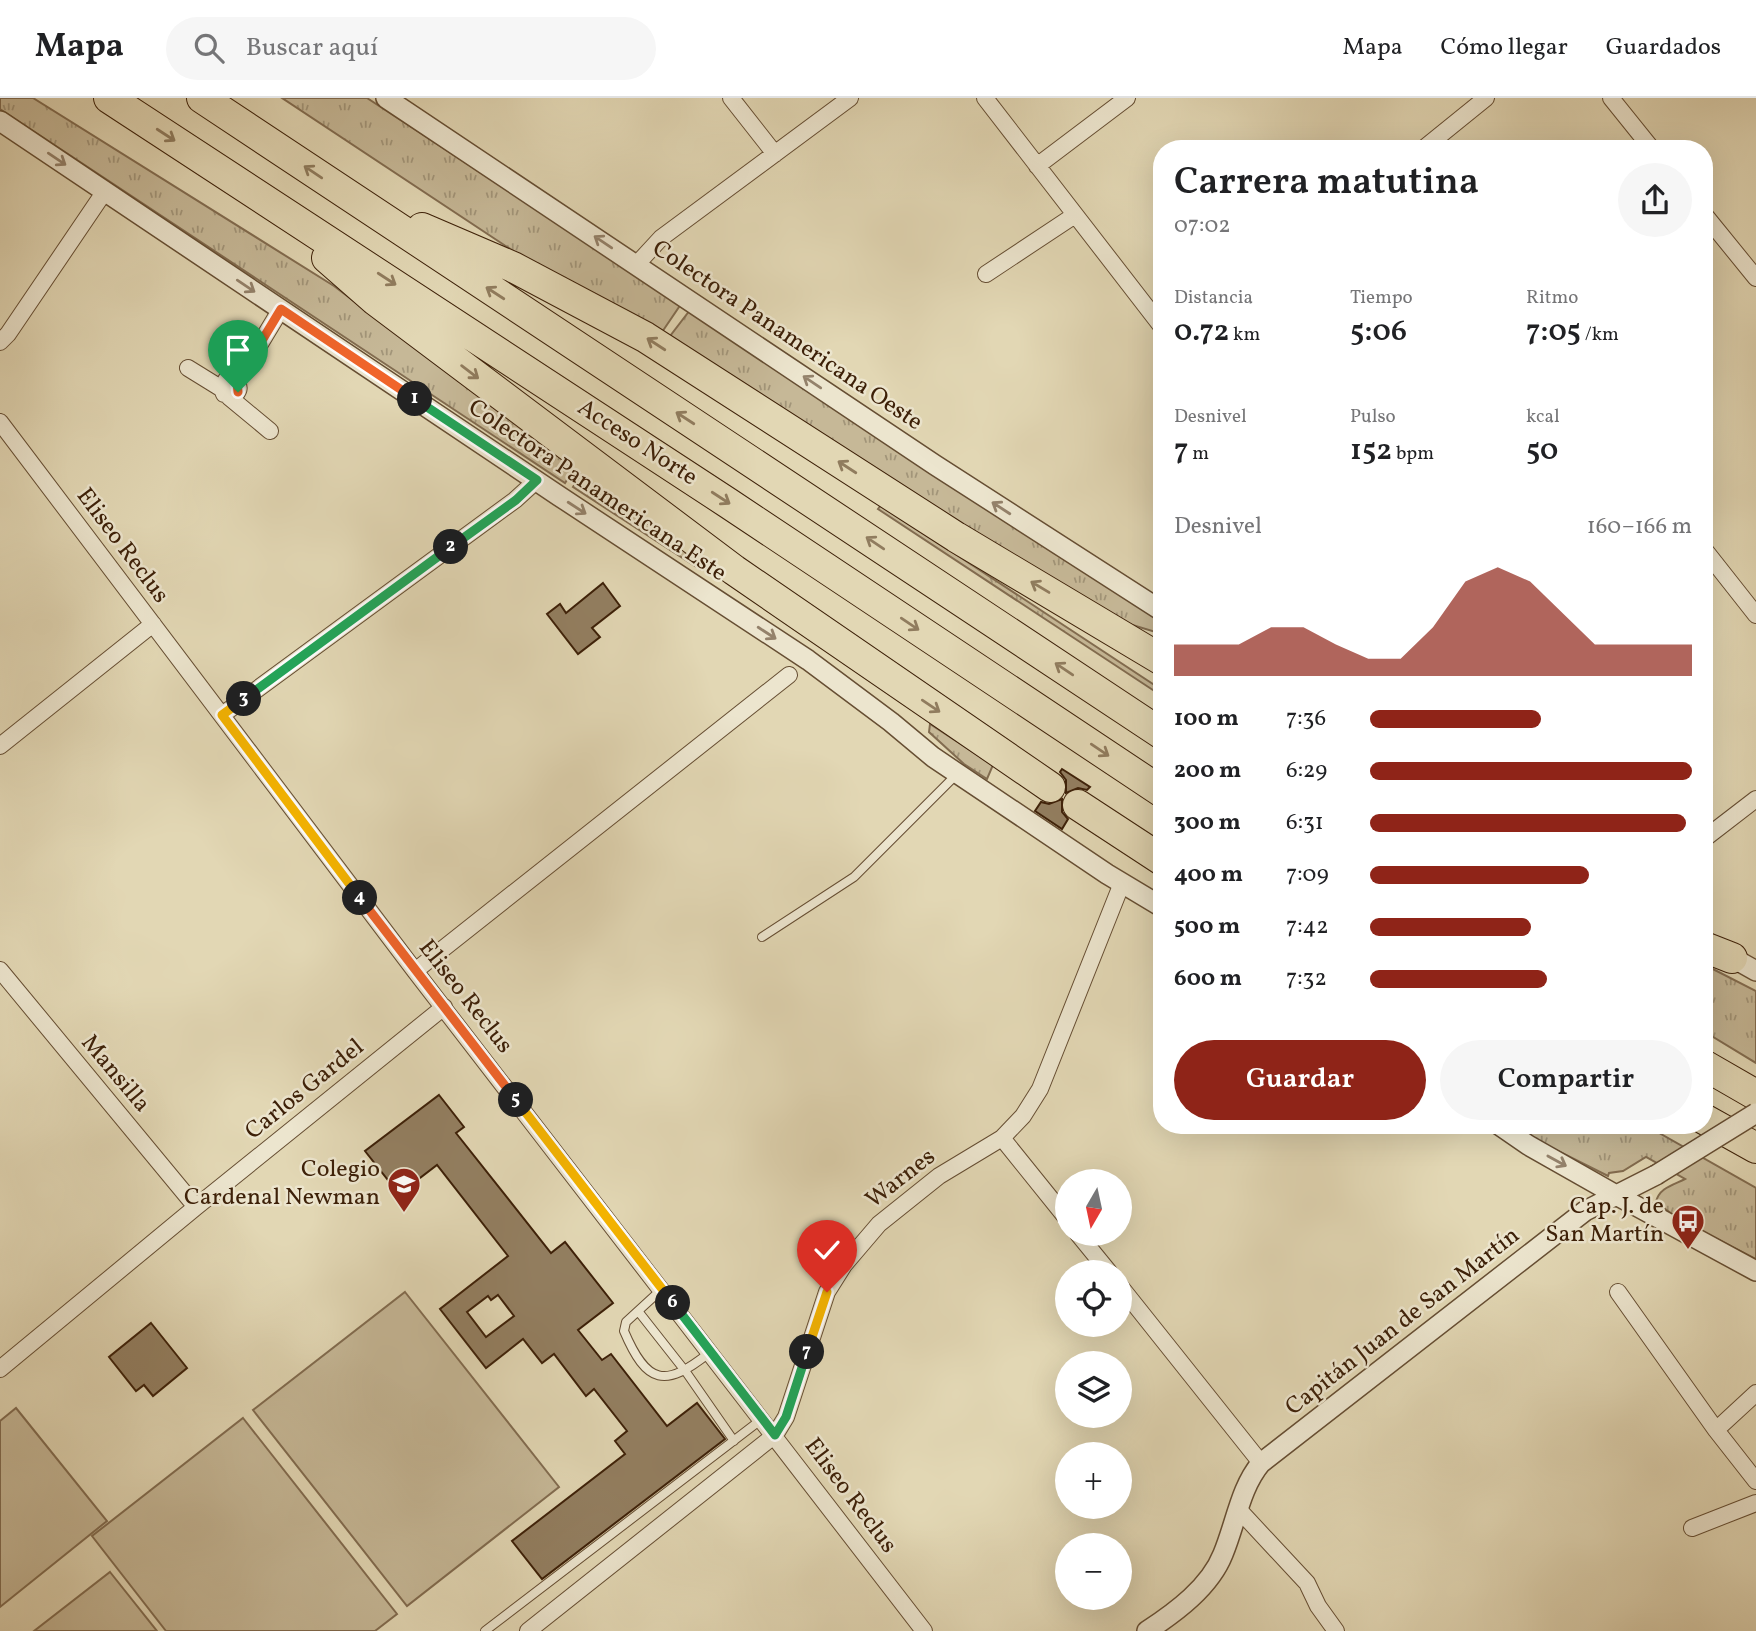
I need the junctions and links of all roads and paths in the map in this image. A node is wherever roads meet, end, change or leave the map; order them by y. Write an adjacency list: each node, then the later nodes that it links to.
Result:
1 (109, 98): 15 (highway, Acceso Norte, one-way to 15)
2 (202, 98): 17 (highway, Acceso Norte, one-way to 2)
3 (386, 98): 20 (street, Colectora Panamericana Oeste, one-way to 3)
4 (731, 98): 13 (street)
5 (850, 98): 13 (street)
6 (985, 98): 14 (street)
7 (1127, 98): 14 (street)
8 (1486, 98): 11 (street)
9 (1611, 98): 12 (street)
10 (0, 121): 16 (street, Colectora Panamericana Este, one-way to 16)
11 (1434, 140)
12 (1645, 140)
13 (775, 154): 20 (street)
14 (1037, 166): 18 (street)
15 (248, 188): 41 (highway, Acceso Norte, one-way to 41); 42 (highway, one-way to 42)
16 (105, 191): 23 (street, Colectora Panamericana Este, one-way to 23); 25 (street)
17 (348, 196): 35 (highway, one-way to 17); 38 (highway, Acceso Norte, one-way to 17)
18 (1075, 215): 21 (street); 24 (street)
19 (1713, 225): 22 (street)
20 (637, 264): 32 (street, Colectora Panamericana Oeste, one-way to 20)
21 (986, 274)
22 (1756, 278)
23 (281, 309): 27 (street); 30 (street, Colectora Panamericana Este)
24 (1153, 315)
25 (0, 342)
26 (188, 368): 27 (street)
27 (229, 389): 29 (street)
28 (0, 422): 34 (street, Eliseo Reclus)
29 (270, 431)
30 (537, 480): 37 (street); 40 (street, Colectora Panamericana Este, one-way to 40)
31 (1713, 560): 33 (street)
32 (1153, 605)
33 (1756, 615)
34 (153, 624): 37 (street, Eliseo Reclus); 39 (street)
35 (1153, 655)
36 (789, 675): 54 (street)
37 (222, 715): 54 (street, Eliseo Reclus)
38 (1153, 728)
39 (0, 746)
40 (957, 774): 47 (street, Colectora Panamericana Este); 49 (lane)
41 (1153, 786)
42 (1050, 787)
43 (1756, 799): 45 (street)
44 (1078, 805): 46 (highway)
45 (1713, 832)
46 (1153, 854)
47 (1122, 883): 48 (street, Colectora Panamericana Este); 61 (street, Warnes)
48 (1153, 902)
49 (762, 937)
50 (1713, 947): 52 (street)
51 (1713, 951): 52 (highway)
52 (1744, 964)
53 (0, 970): 65 (street, Mansilla)
54 (415, 971): 55 (street, Eliseo Reclus)
55 (444, 1007): 65 (street, Carlos Gardel); 69 (street, Eliseo Reclus)
56 (1713, 1070): 57 (highway)
57 (1756, 1094)
58 (1756, 1113): 63 (street, Capitán Juan de San Martín, bridge)
59 (1713, 1124): 62 (highway)
60 (1512, 1134): 63 (street, one-way to 63)
61 (1002, 1138): 64 (street); 79 (street, Warnes)
62 (1756, 1148)
63 (1616, 1195): 68 (street); 81 (street, Capitán Juan de San Martín)
64 (1055, 1204)
65 (196, 1207): 74 (street, Carlos Gardel)
66 (1088, 1246): 67 (street)
67 (1099, 1260)
68 (1756, 1271)
69 (662, 1289): 72 (lane); 73 (street, Eliseo Reclus)
70 (1618, 1292): 78 (street)
71 (1132, 1301): 81 (street)
72 (638, 1311): 75 (lane); 75 (lane)
73 (710, 1352): 75 (lane); 77 (street, Eliseo Reclus)
74 (0, 1369)
75 (686, 1372): 80 (lane)
76 (1756, 1393): 78 (street)
77 (762, 1419): 79 (street, Eliseo Reclus); 80 (lane)
78 (1716, 1430): 82 (street)
79 (775, 1435): 87 (street, Warnes); 88 (street, Eliseo Reclus)
80 (734, 1441): 86 (lane)
81 (1261, 1463): 84 (street, Capitán Juan de San Martín)
82 (1756, 1481)
83 (1756, 1503): 85 (street)
84 (1239, 1510): 89 (street, Capitán Juan de San Martín); 90 (street)
85 (1692, 1528)
86 (485, 1631)
87 (528, 1631)
88 (924, 1631)
89 (1147, 1631)
90 (1336, 1631)

